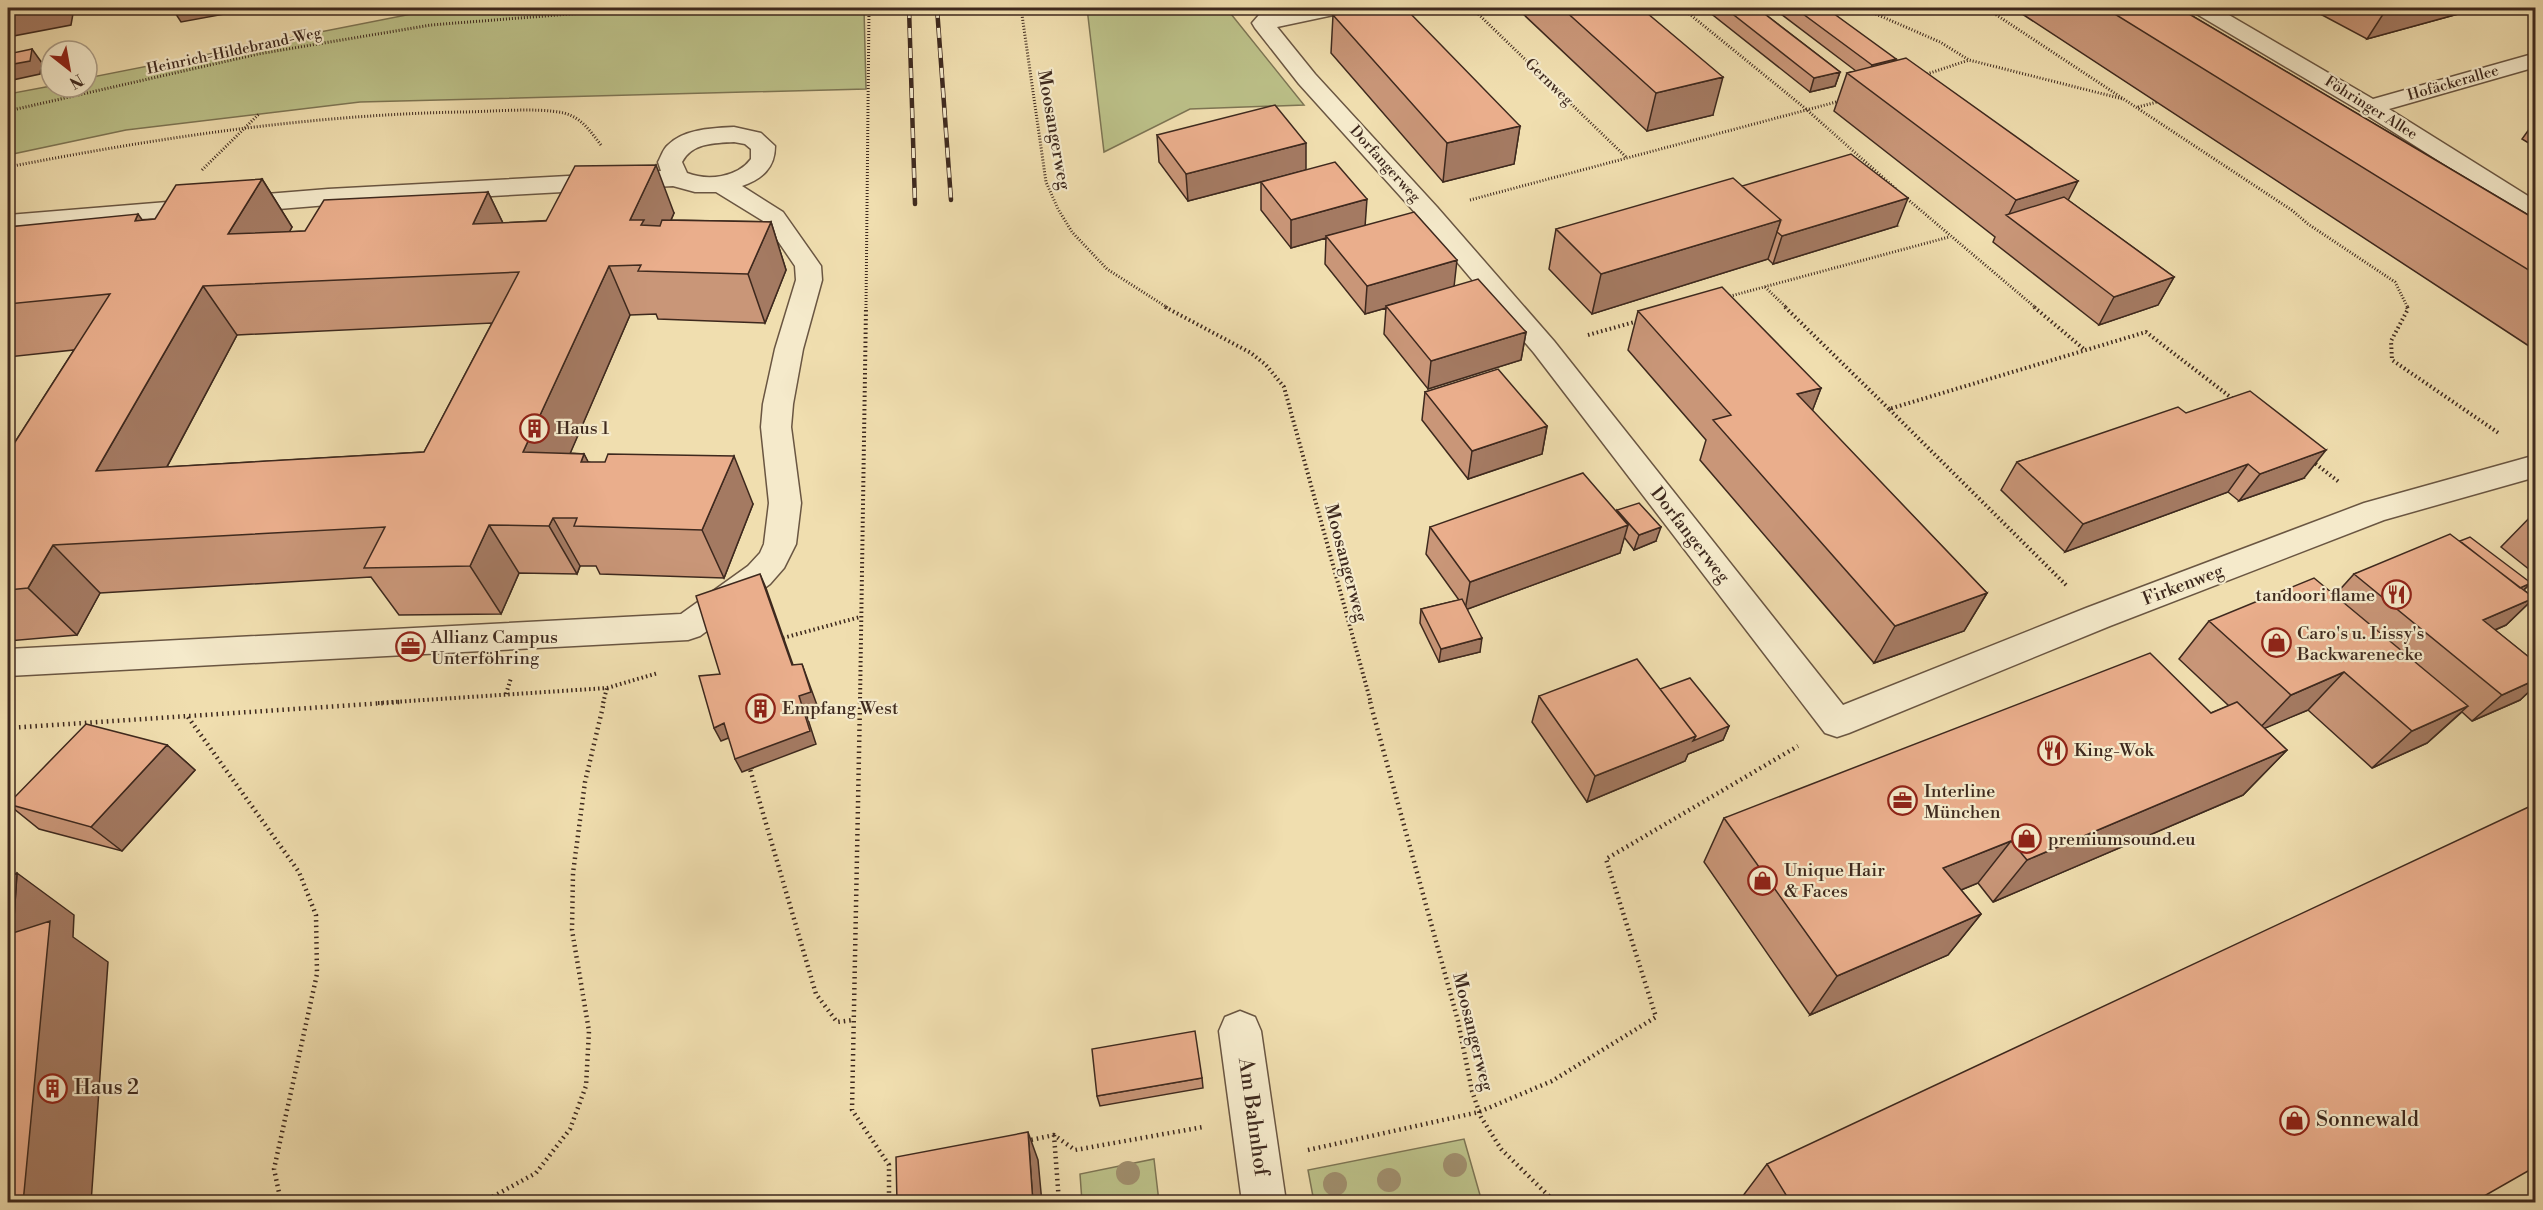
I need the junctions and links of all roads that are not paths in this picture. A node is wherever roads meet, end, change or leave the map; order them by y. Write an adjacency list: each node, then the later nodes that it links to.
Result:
1 (1335, 8): 3 (street)
2 (2203, 8): 5 (street, Föhringer Allee)
3 (1270, 15): 12 (street, Dorfangerweg)
4 (2535, 60): 5 (street, Hofäckerallee)
5 (2370, 107): 8 (street, Föhringer Allee)
6 (676, 178): 7 (street); 7 (street); 9 (street)
7 (721, 184): 11 (street)
8 (2535, 212)
9 (8, 223)
10 (2535, 466): 12 (street, Firkenweg)
11 (8, 663)
12 (1837, 723)
13 (1240, 1031): 14 (street, Am Bahnhof)
14 (1264, 1203)

